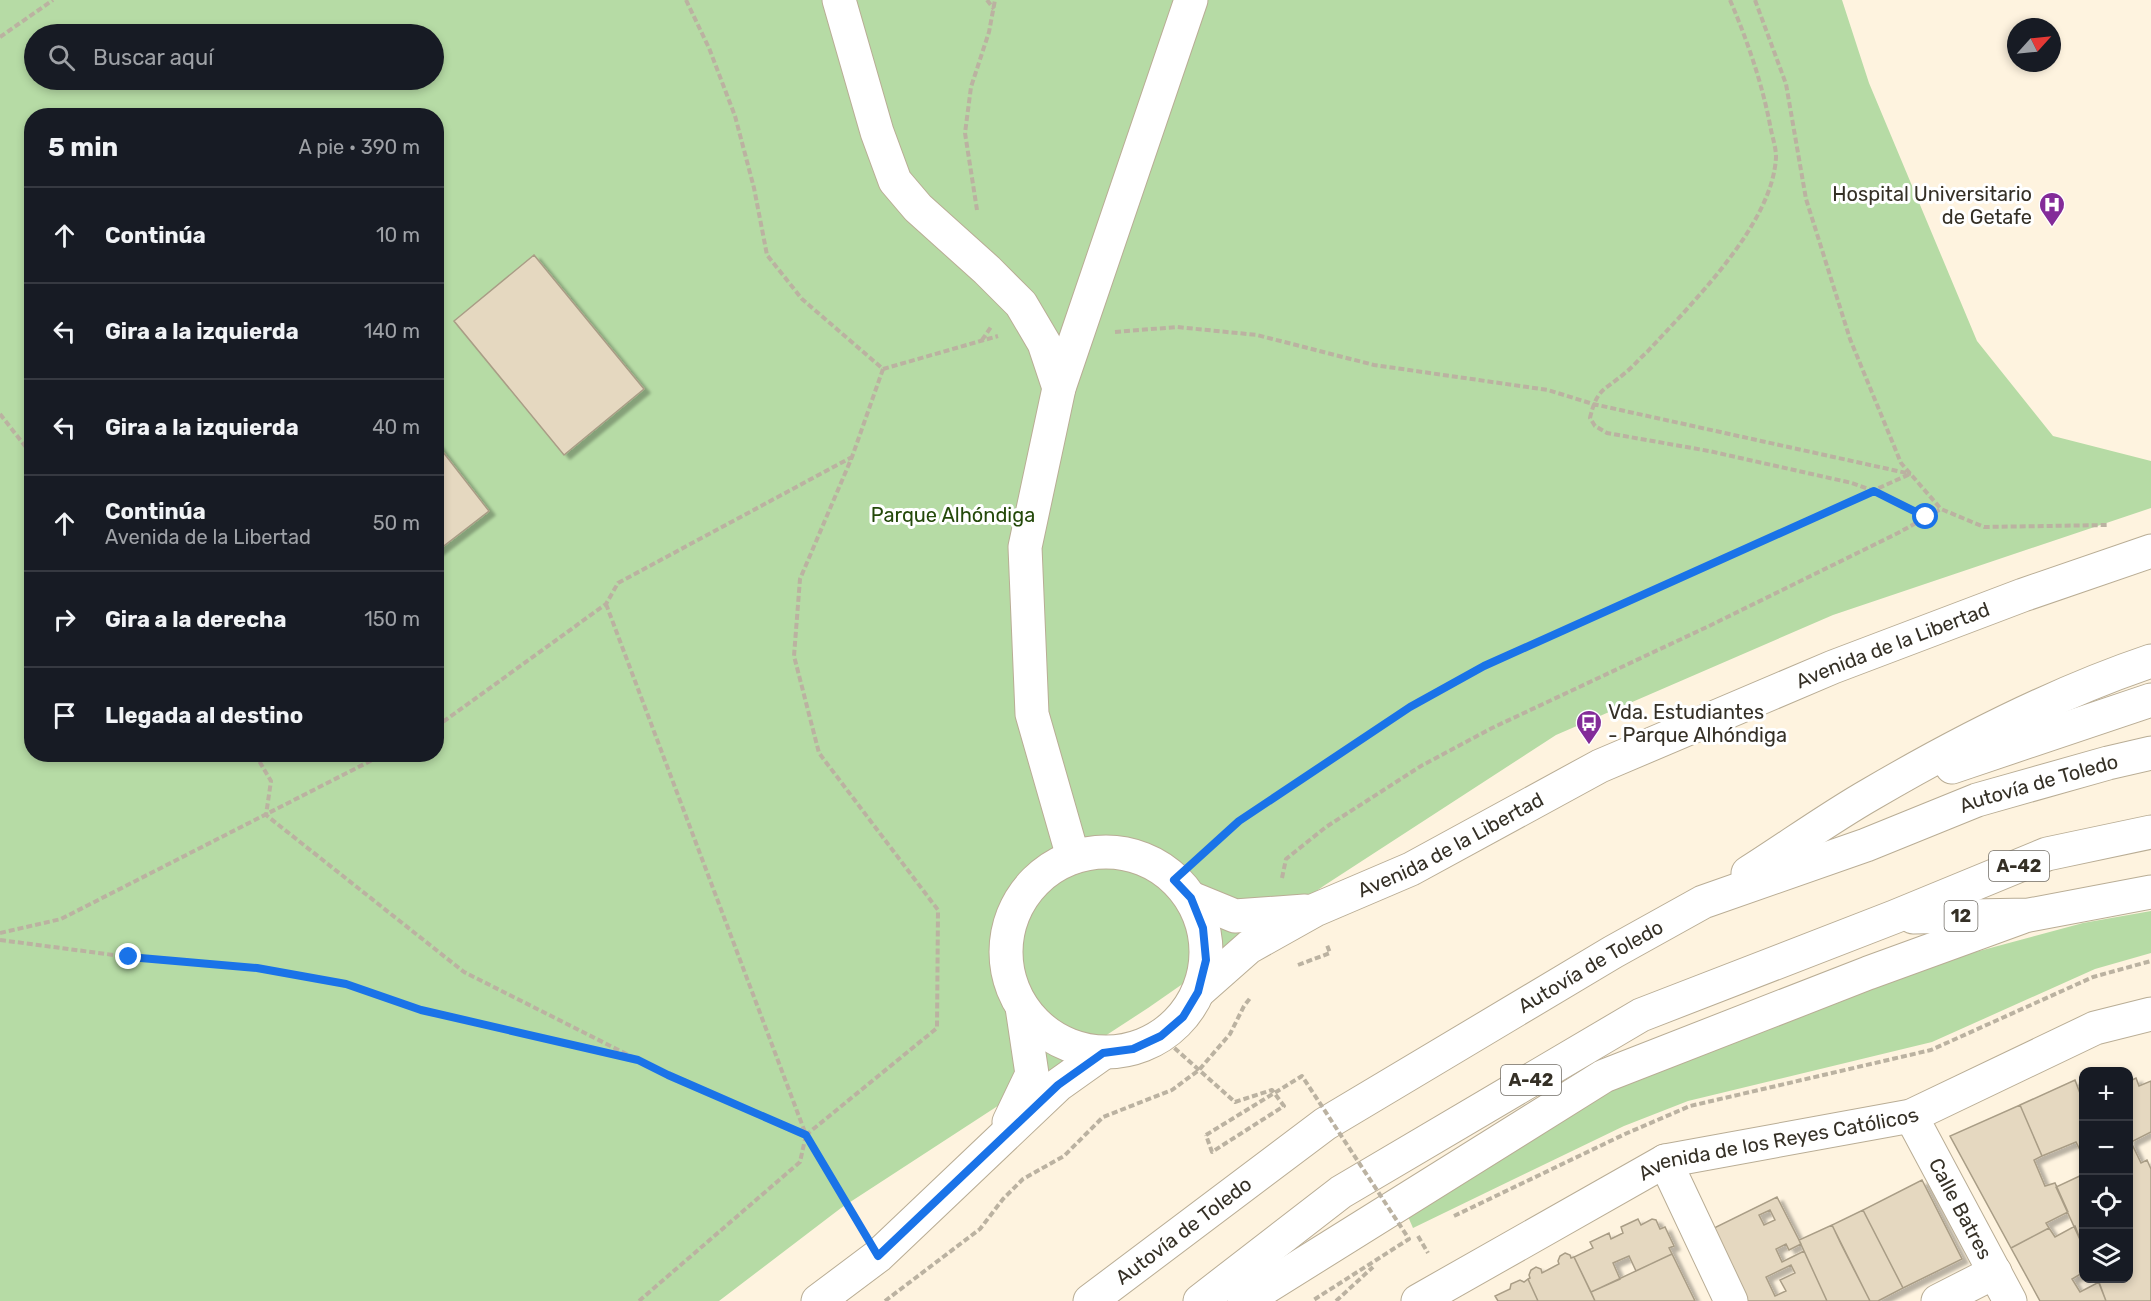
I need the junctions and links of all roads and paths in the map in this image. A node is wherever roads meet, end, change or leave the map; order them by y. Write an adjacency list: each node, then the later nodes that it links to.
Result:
1 (53, 0): 10 (path)
2 (686, 0): 14 (path)
3 (839, 0): 11 (main road)
4 (987, 0): 9 (path)
5 (995, 0): 9 (path)
6 (1191, 0): 12 (main road)
7 (1730, 0): 16 (path)
8 (1755, 0): 20 (path)
9 (994, 9): 11 (path)
10 (0, 37)
11 (987, 270): 13 (main road)
12 (1076, 338): 15 (main road); 16 (path)
13 (1044, 343): 14 (path); 15 (main road)
14 (883, 369): 19 (path)
15 (1059, 388): 35 (main road)
16 (1593, 404): 20 (path); 21 (path)
17 (0, 414): 18 (path)
18 (24, 445)
19 (852, 457): 25 (path); 52 (path)
20 (1911, 474): 21 (path); 22 (path)
21 (1874, 491): 23 (path); 36 (path)
22 (1941, 509)
23 (1926, 517)
24 (2151, 550): 39 (main road, Avenida de la Libertad)
25 (606, 604): 28 (path); 52 (path)
26 (2151, 661): 32 (main road)
27 (2151, 700): 32 (main road)
28 (444, 721)
29 (2151, 753): 38 (main road, Autovía de Toledo)
30 (260, 762): 33 (path)
31 (369, 762): 33 (path)
32 (1870, 794): 38 (main road)
33 (266, 815): 42 (path); 50 (path)
34 (2151, 832): 41 (main road, A-42)
35 (1073, 857): 36 (main road); 46 (main road)
36 (1183, 889): 39 (main road, Avenida de la Libertad); 45 (main road)
37 (2151, 892): 40 (main road)
38 (1703, 902): 63 (main road, Autovía de Toledo)
39 (1315, 910): 45 (main road, Avenida de la Libertad)
40 (2029, 915): 41 (main road, 12); 65 (main road)
41 (1894, 917): 64 (main road, A-42)
42 (0, 933)
43 (0, 940): 50 (path)
44 (2151, 961): 55 (path)
45 (1198, 992): 48 (main road)
46 (1022, 1007): 49 (main road); 53 (main road)
47 (2151, 1014): 51 (main road, Avenida de los Reyes Católicos)
48 (1161, 1036): 49 (main road); 66 (path, bridge)
49 (1103, 1053): 53 (main road)
50 (638, 1060): 52 (path)
51 (1911, 1116): 54 (main road, Avenida de los Reyes Católicos); 59 (main road, Calle Batres)
52 (806, 1135): 58 (path); 61 (path)
53 (1000, 1140): 58 (main road)
54 (1665, 1161): 60 (main road, Avenida de los Reyes Católicos); 69 (main road)
55 (1448, 1219)
56 (1417, 1234): 60 (path)
57 (1388, 1253): 67 (path)
58 (878, 1256): 62 (main road)
59 (1995, 1272): 70 (main road); 71 (main road, Calle Batres)
60 (1447, 1284): 68 (main road, Avenida de los Reyes Católicos)
61 (639, 1301)
62 (818, 1301)
63 (1090, 1301)
64 (1200, 1301)
65 (1244, 1301)
66 (1312, 1301)
67 (1336, 1301)
68 (1418, 1301)
69 (1731, 1301)
70 (1938, 1301)
71 (2010, 1301)

